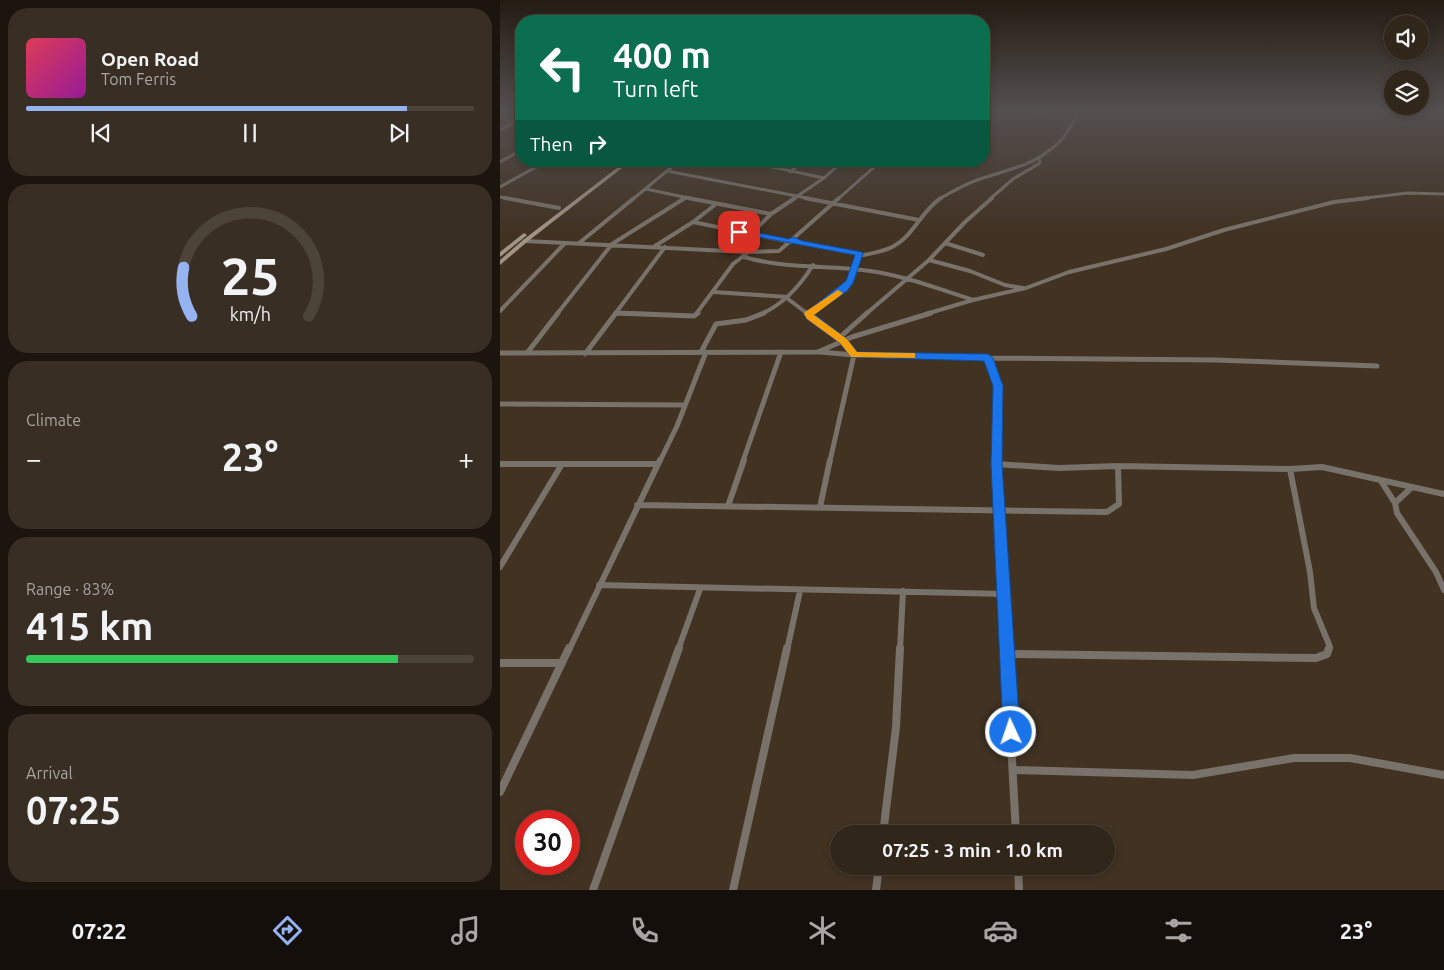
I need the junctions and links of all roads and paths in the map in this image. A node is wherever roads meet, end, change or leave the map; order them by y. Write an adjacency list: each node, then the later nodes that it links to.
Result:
1 (1051, 151): 3 (street)
2 (515, 153): 4 (street)
3 (1039, 157): 26 (street); 33 (street)
4 (500, 162)
5 (536, 167): 16 (street)
6 (614, 167): 24 (main road)
7 (621, 167): 24 (main road)
8 (671, 167): 13 (street)
9 (768, 167): 14 (street)
10 (796, 167): 14 (street)
11 (836, 167): 15 (street)
12 (874, 167): 22 (street)
13 (667, 170): 17 (street); 19 (street)
14 (790, 172): 15 (street)
15 (824, 178): 19 (street)
16 (500, 187)
17 (646, 189): 21 (street); 34 (street)
18 (1444, 194): 48 (street)
19 (798, 196): 22 (street); 25 (street)
20 (500, 197): 24 (street)
21 (686, 197): 23 (street); 35 (street)
22 (833, 203): 26 (street); 30 (street)
23 (716, 204): 25 (street); 27 (street)
24 (559, 211): 29 (main road); 39 (main road)
25 (771, 214): 28 (street)
26 (919, 220): 41 (street)
27 (693, 222): 28 (street); 36 (street)
28 (751, 234): 30 (street)
29 (525, 241): 31 (street); 44 (main road)
30 (790, 242): 32 (street); 32 (street); 38 (street)
31 (566, 243): 34 (street); 52 (street)
32 (801, 243): 41 (street)
33 (945, 243): 40 (street); 43 (street)
34 (578, 244): 35 (street)
35 (612, 244): 36 (street); 60 (street)
36 (655, 246): 37 (street)
37 (665, 247): 38 (street); 53 (street)
38 (748, 252): 42 (street)
39 (500, 255)
40 (983, 255)
41 (860, 256): 46 (street)
42 (744, 257): 45 (street); 49 (street)
43 (929, 260): 47 (street); 48 (street)
44 (500, 263)
45 (813, 265): 46 (street); 50 (street)
46 (856, 269): 47 (street); 54 (street)
47 (909, 278): 51 (street); 55 (street)
48 (1026, 288): 51 (street)
49 (714, 292): 50 (street); 53 (street)
50 (788, 298): 54 (street); 56 (street)
51 (973, 300): 55 (street)
52 (500, 311)
53 (616, 313): 61 (street)
54 (809, 314): 55 (street)
55 (841, 340): 58 (street); 62 (street)
56 (704, 352): 57 (street); 61 (street); 66 (street)
57 (781, 352): 58 (street); 78 (street)
58 (818, 352): 62 (street)
59 (500, 353): 60 (street)
60 (527, 353): 61 (street)
61 (585, 354)
62 (854, 355): 63 (street); 79 (street)
63 (988, 358): 64 (street); 70 (street)
64 (1377, 366)
65 (500, 404): 66 (street)
66 (685, 405): 69 (street)
67 (500, 464): 68 (street)
68 (562, 464): 69 (street); 81 (street)
69 (657, 464): 77 (street)
70 (996, 464): 71 (street); 80 (street)
71 (1118, 466): 72 (street); 80 (street)
72 (1290, 469): 73 (street); 88 (street)
73 (1381, 481): 74 (street); 76 (street)
74 (1411, 488): 75 (street); 76 (street)
75 (1444, 494)
76 (1395, 503): 84 (street)
77 (637, 505): 78 (street); 82 (street)
78 (728, 506): 79 (street)
79 (820, 507): 80 (street)
80 (999, 512): 87 (street)
81 (500, 567)
82 (599, 585): 83 (street); 90 (street)
83 (700, 589): 85 (street); 98 (street)
84 (1444, 590)
85 (800, 591): 86 (street); 99 (street)
86 (903, 591): 87 (street); 94 (street)
87 (1005, 594): 88 (street)
88 (1008, 654): 91 (street)
89 (500, 663): 90 (street)
90 (562, 663): 93 (street)
91 (1013, 770): 92 (street); 95 (street)
92 (1444, 776)
93 (500, 792)
94 (884, 825)
95 (1016, 825)
96 (878, 875): 100 (street)
97 (1018, 875): 101 (street)
98 (593, 890)
99 (733, 890)
100 (876, 890)
101 (1019, 890)

